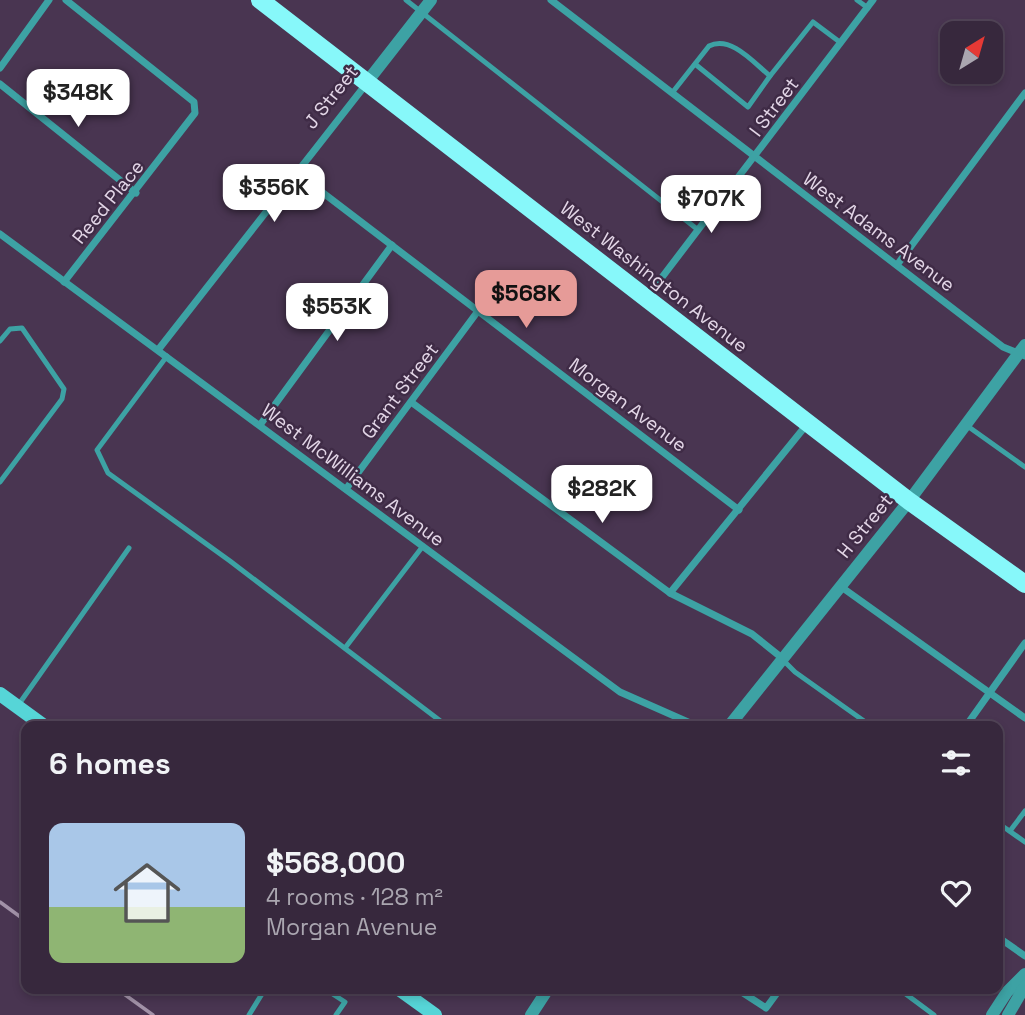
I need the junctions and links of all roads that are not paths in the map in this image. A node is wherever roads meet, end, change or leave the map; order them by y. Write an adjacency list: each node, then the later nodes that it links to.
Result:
1 (49, 0): 13 (street)
2 (66, 0): 21 (street, Reed Place)
3 (260, 0): 15 (main road, West Washington Avenue)
4 (406, 0): 10 (lane)
5 (431, 0): 10 (street, J Street)
6 (551, 0): 17 (street, West Adams Avenue)
7 (857, 0): 9 (lane)
8 (873, 0): 9 (street, I Street)
9 (867, 8): 11 (street, I Street)
10 (421, 12): 15 (street, J Street); 22 (lane)
11 (841, 43): 14 (lane); 19 (street, I Street)
12 (695, 64): 14 (lane); 14 (lane); 17 (lane)
13 (0, 68)
14 (770, 76)
15 (367, 82): 20 (street, J Street); 27 (main road, West Washington Avenue)
16 (0, 84): 21 (street)
17 (672, 93): 19 (street, West Adams Avenue)
18 (1025, 93): 25 (street)
19 (756, 157): 22 (street, I Street); 25 (street, West Adams Avenue)
20 (297, 173): 24 (street, Morgan Avenue); 30 (street, J Street)
21 (135, 193): 26 (street, Reed Place)
22 (698, 229): 27 (street, I Street)
23 (0, 234): 26 (street, West McWilliams Avenue)
24 (392, 245): 28 (street, Morgan Avenue); 35 (street)
25 (897, 265): 31 (street, West Adams Avenue)
26 (64, 282): 30 (street, West McWilliams Avenue)
27 (646, 298): 34 (main road, West Washington Avenue)
28 (478, 311): 33 (street, Grant Street); 41 (street, Morgan Avenue)
29 (0, 341): 38 (lane)
30 (158, 349): 32 (street, West McWilliams Avenue)
31 (1023, 352): 36 (street, H Street)
32 (167, 356): 35 (street, West McWilliams Avenue); 48 (lane)
33 (411, 402): 39 (street, Grant Street); 46 (street)
34 (808, 423): 40 (main road, West Washington Avenue); 41 (street)
35 (260, 425): 39 (street, West McWilliams Avenue)
36 (966, 425): 37 (lane); 40 (street, H Street)
37 (1025, 467)
38 (0, 482)
39 (346, 489): 42 (street, West McWilliams Avenue)
40 (909, 501): 44 (main road, West Washington Avenue); 45 (street, H Street)
41 (739, 510): 46 (street)
42 (423, 546): 48 (lane); 56 (street, West McWilliams Avenue)
43 (129, 548): 52 (lane)
44 (1025, 584)
45 (840, 586): 49 (street, H Street); 50 (street)
46 (670, 593): 49 (street)
47 (1025, 643): 50 (street)
48 (345, 648): 55 (lane)
49 (782, 658): 57 (street, H Street); 58 (lane)
50 (990, 693): 53 (street); 59 (street)
51 (0, 694): 52 (main road)
52 (17, 707): 54 (main road)
53 (1025, 718)
54 (37, 721)
55 (440, 721)
56 (686, 721)
57 (733, 721)
58 (864, 721)
59 (970, 721)
60 (1025, 811): 62 (lane)
61 (1003, 826): 62 (lane)
62 (1010, 831): 63 (lane)
63 (1025, 842)
64 (1003, 941): 65 (street)
65 (1025, 956)
66 (1025, 974): 80 (street)
67 (1025, 986): 81 (street)
68 (262, 994): 75 (lane)
69 (333, 994): 76 (lane)
70 (406, 994): 77 (main road)
71 (545, 994): 78 (street)
72 (745, 994): 73 (street)
73 (776, 994)
74 (906, 994): 79 (lane)
75 (249, 1015)
76 (336, 1015)
77 (435, 1015)
78 (531, 1015)
79 (934, 1015)
80 (992, 1015)
81 (1008, 1015)

